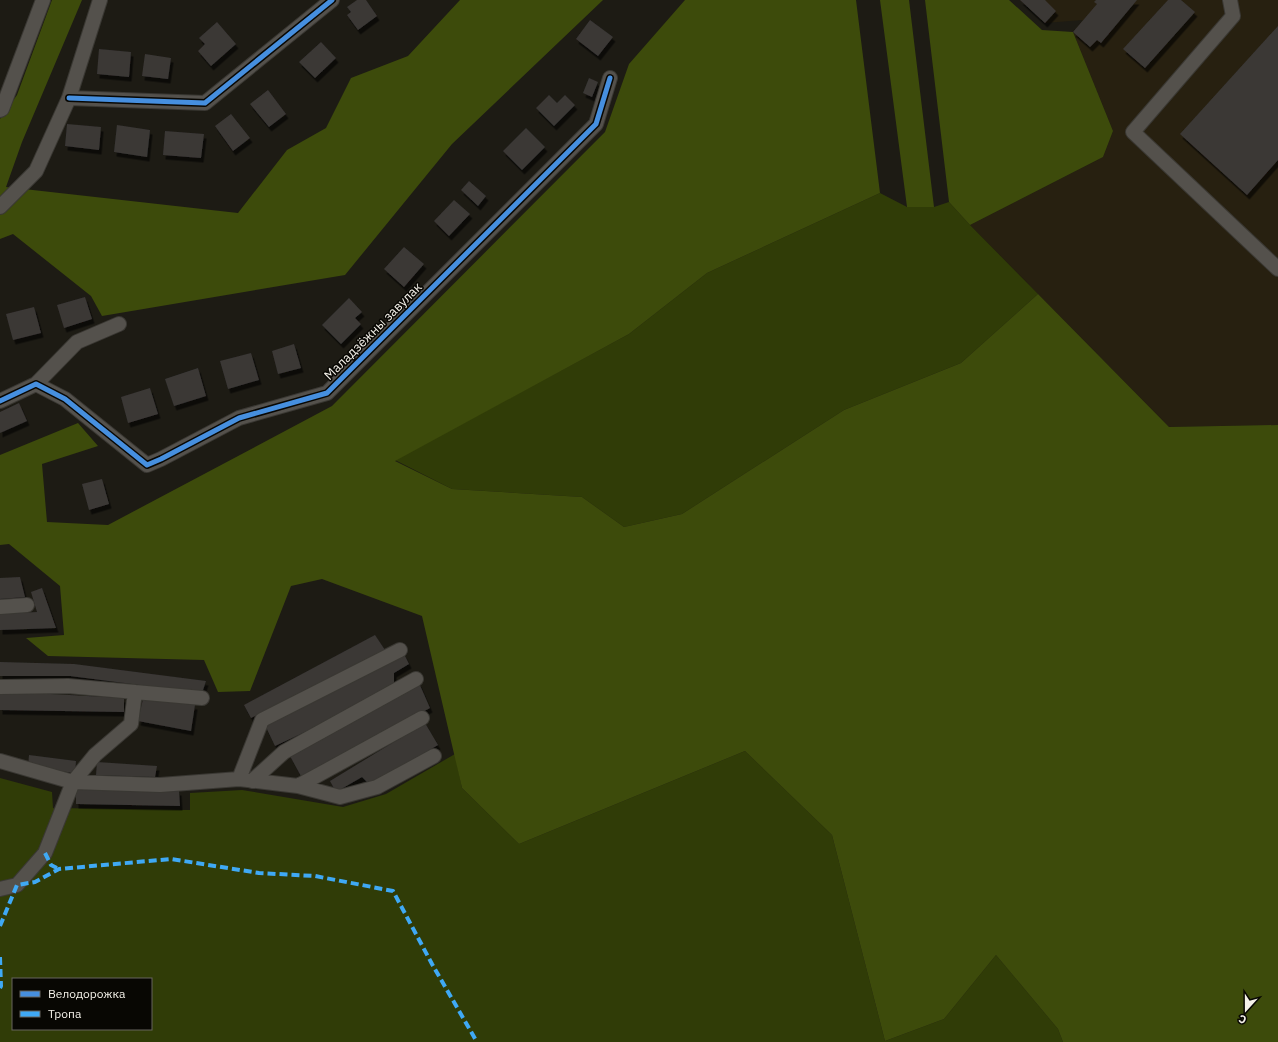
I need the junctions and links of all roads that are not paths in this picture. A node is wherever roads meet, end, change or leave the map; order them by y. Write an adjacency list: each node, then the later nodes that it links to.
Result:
1 (43, 0): 7 (street)
2 (100, 0): 6 (street)
3 (332, 0): 6 (street)
4 (1230, 0): 9 (street)
5 (610, 78): 11 (street, Маладзёжны завулак)
6 (69, 98): 8 (street)
7 (0, 110)
8 (0, 207)
9 (1278, 269)
10 (119, 324): 11 (street)
11 (36, 384): 12 (street)
12 (0, 401)
13 (27, 605): 14 (street)
14 (0, 607)
15 (400, 650): 23 (street)
16 (416, 679): 23 (street)
17 (0, 687): 18 (street)
18 (135, 692): 19 (street); 24 (street)
19 (202, 698)
20 (422, 718): 25 (street)
21 (434, 756): 25 (street)
22 (0, 761): 24 (street)
23 (246, 780): 24 (street); 25 (street)
24 (73, 782): 26 (street)
25 (298, 786)
26 (0, 889)

